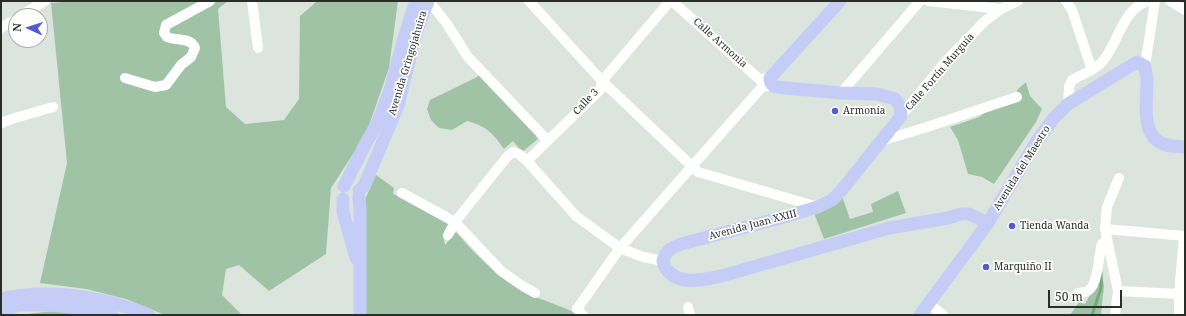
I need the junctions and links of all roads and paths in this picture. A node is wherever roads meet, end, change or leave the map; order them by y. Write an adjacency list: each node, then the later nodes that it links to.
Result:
1 (45, 1): 16 (street)
2 (210, 1): 22 (street)
3 (252, 1): 19 (street)
4 (416, 1): 37 (main road, Avenida Gringojahuira)
5 (428, 1): 31 (street); 38 (main road, Avenida Gringojahuira)
6 (529, 1): 23 (street)
7 (671, 1): 23 (street, Calle 3); 24 (street, Calle Armonia)
8 (840, 1): 24 (main road)
9 (920, 1): 25 (street)
10 (928, 1): 17 (street)
11 (1018, 1): 17 (street, Calle Fortín Murguía)
12 (1066, 1): 21 (street)
13 (1155, 1): 20 (street)
14 (1170, 1): 18 (street)
15 (1143, 2): 21 (street)
16 (33, 8)
17 (1001, 9): 29 (street, Calle Fortín Murguía)
18 (1185, 10)
19 (258, 48)
20 (1144, 66): 27 (main road, Avenida del Maestro); 33 (main road)
21 (1092, 70): 27 (street)
22 (125, 78)
23 (602, 81): 31 (street, Calle 3); 35 (street)
24 (771, 82): 25 (main road); 35 (street)
25 (841, 93): 29 (main road)
26 (1018, 97): 32 (street)
27 (1068, 104): 42 (main road, Avenida del Maestro)
28 (53, 107): 30 (street)
29 (901, 116): 32 (main road, Avenida Juan XXIII)
30 (1, 124)
31 (548, 141): 34 (street, Calle 3)
32 (881, 141): 40 (main road, Avenida Juan XXIII)
33 (1185, 147)
34 (527, 160): 41 (street); 47 (street)
35 (692, 166): 40 (street); 47 (street)
36 (1119, 178): 43 (street)
37 (344, 193): 38 (main road); 49 (main road)
38 (359, 193): 49 (main road)
39 (402, 193): 41 (street)
40 (818, 206): 48 (main road, Avenida Juan XXIII)
41 (455, 222): 44 (street); 51 (street)
42 (988, 223): 48 (main road); 55 (main road, Avenida del Maestro)
43 (1105, 229): 45 (street); 46 (street)
44 (448, 235)
45 (1184, 236): 53 (street)
46 (1107, 240): 50 (street); 52 (street)
47 (620, 248): 48 (street); 60 (street)
48 (663, 261)
49 (361, 275): 59 (main road)
50 (1118, 291): 53 (street); 63 (street)
51 (535, 293)
52 (1078, 293)
53 (1179, 294): 64 (street)
54 (1, 299): 58 (main road)
55 (929, 304): 61 (main road, Avenida del Maestro); 62 (street)
56 (1, 311): 57 (main road)
57 (112, 315)
58 (149, 315)
59 (360, 315)
60 (584, 315)
61 (920, 315)
62 (943, 315)
63 (1115, 315)
64 (1180, 315)

